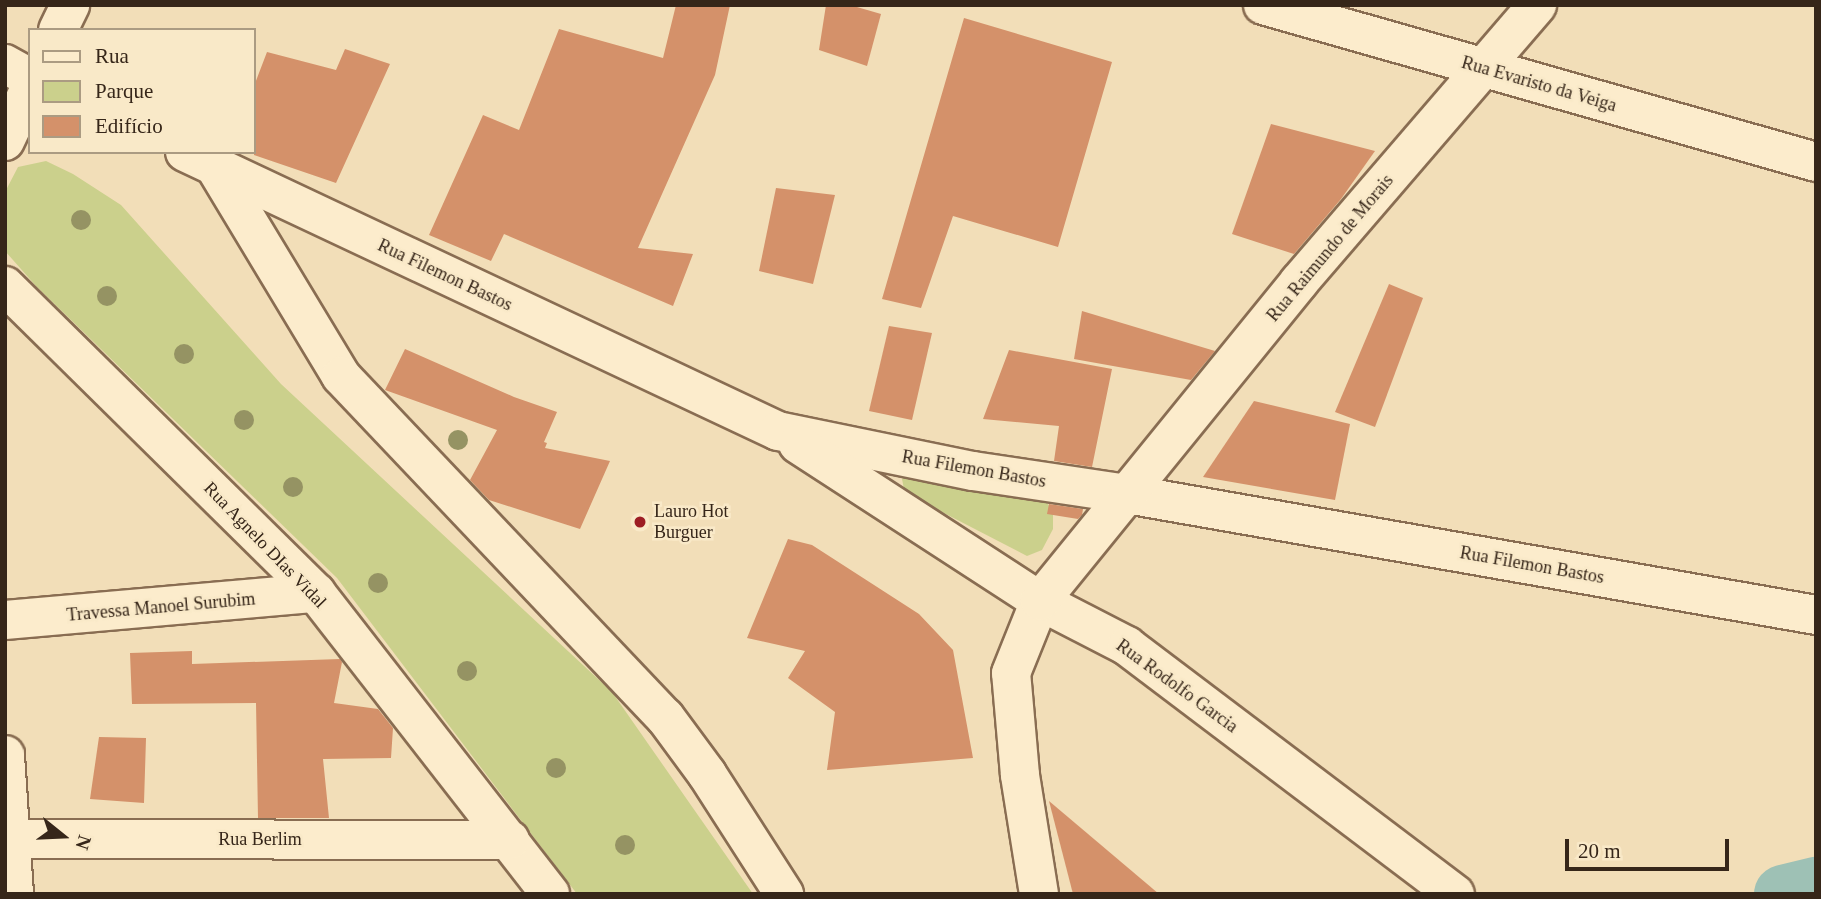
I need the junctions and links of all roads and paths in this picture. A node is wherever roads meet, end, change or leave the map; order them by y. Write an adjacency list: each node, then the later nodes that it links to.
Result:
1 (70, 5): 4 (street)
2 (1263, 5): 6 (street, Rua Evaristo da Veiga)
3 (1537, 5): 6 (street, Rua Raimundo de Morais)
4 (59, 28)
5 (5, 64): 7 (street)
6 (1482, 68): 11 (street, Rua Evaristo da Veiga); 14 (street, Rua Raimundo de Morais)
7 (28, 77)
8 (28, 92): 9 (street)
9 (5, 141)
10 (200, 160): 13 (street, Rua Filemon Bastos); 25 (street)
11 (1816, 162)
12 (5, 286): 15 (street, Rua Agnelo DIas Vidal)
13 (778, 432): 14 (street, Rua Filemon Bastos); 16 (street, Rua Rodolfo Garcia)
14 (1127, 495): 16 (street, Rua Raimundo de Morais); 17 (street, Rua Filemon Bastos)
15 (316, 593): 18 (street, Travessa Manoel Surubim); 21 (street, Rua Agnelo DIas Vidal)
16 (1040, 601): 22 (street, Rua Rodolfo Garcia); 26 (street, Rua Raimundo de Morais)
17 (1816, 615)
18 (5, 620)
19 (5, 755): 20 (street)
20 (10, 839): 21 (street, Rua Berlim); 23 (street)
21 (510, 840): 24 (street, Rua Agnelo DIas Vidal)
22 (1449, 892)
23 (14, 894)
24 (550, 894)
25 (784, 894)
26 (1040, 894)

